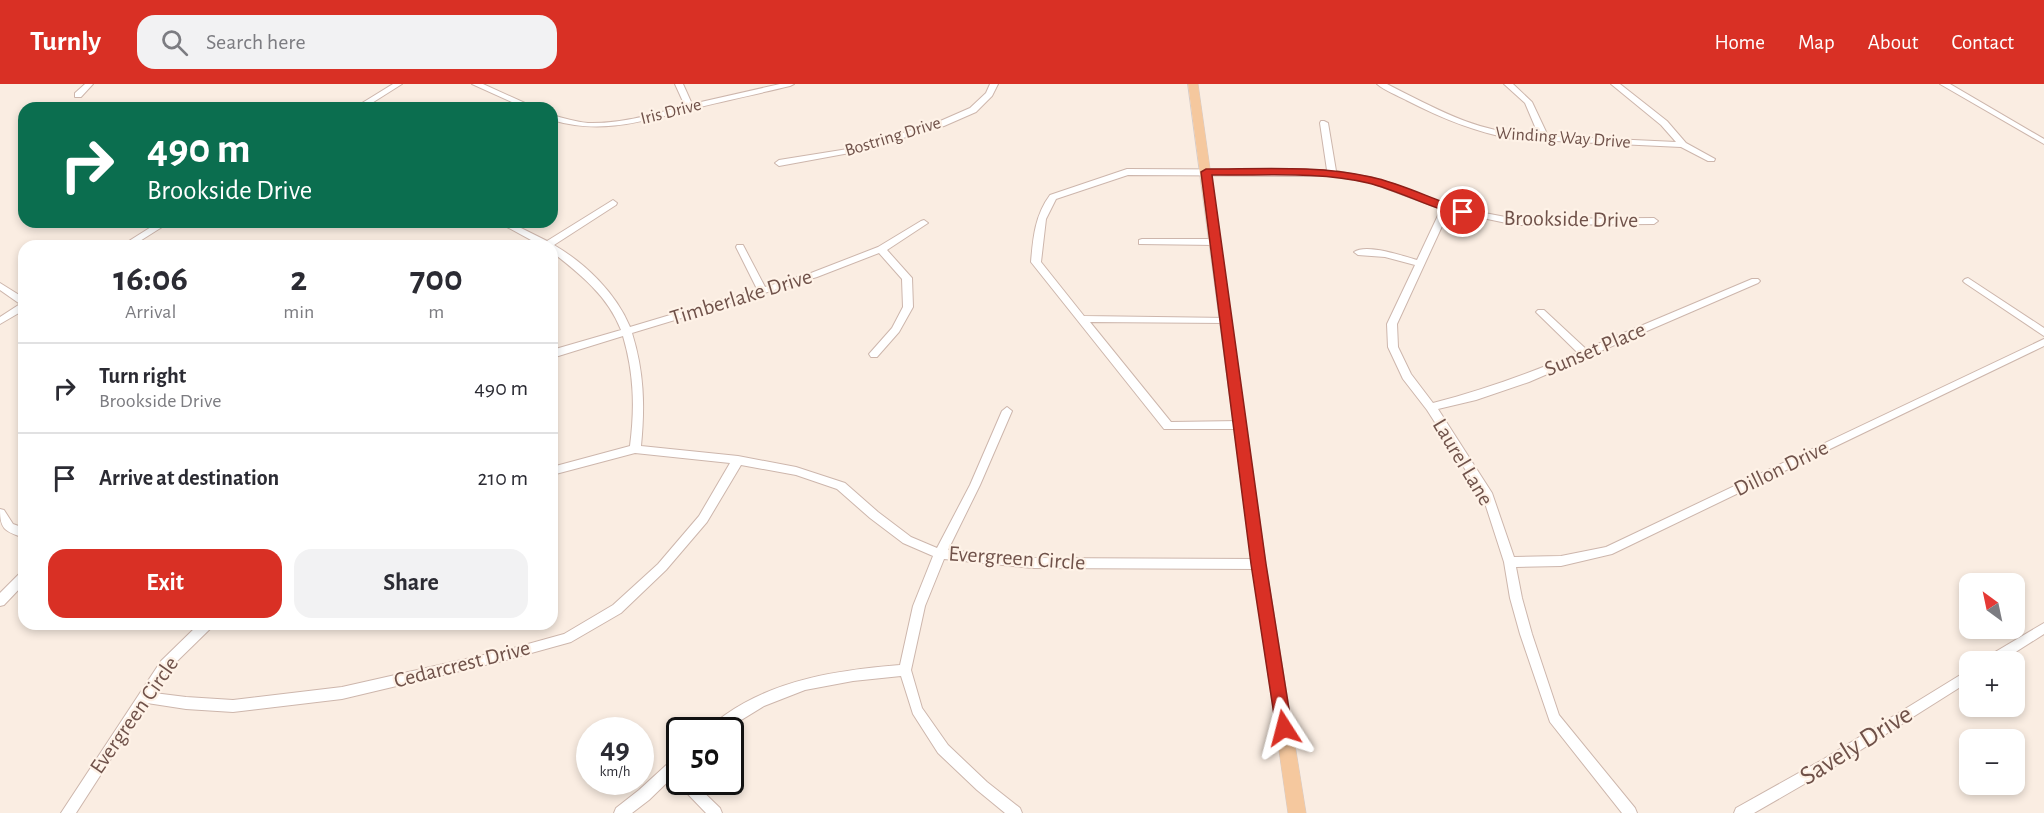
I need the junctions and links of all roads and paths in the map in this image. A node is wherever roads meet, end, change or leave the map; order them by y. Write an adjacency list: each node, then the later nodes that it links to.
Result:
1 (89, 84): 12 (street)
2 (398, 84): 13 (street)
3 (476, 84): 14 (street)
4 (679, 84): 15 (street)
5 (789, 84): 15 (street, Iris Drive)
6 (994, 84): 22 (street, Bostring Drive)
7 (1193, 84): 23 (main road)
8 (1381, 84): 18 (street, Winding Way Drive)
9 (1508, 84): 18 (street)
10 (1615, 84): 20 (street)
11 (1944, 84): 19 (street)
12 (78, 95)
13 (368, 102)
14 (518, 102)
15 (689, 107): 16 (street, Iris Drive)
16 (558, 119)
17 (1324, 123): 24 (street)
18 (1544, 137): 20 (street, Winding Way Drive)
19 (2044, 142)
20 (1683, 145): 21 (street)
21 (1711, 159)
22 (779, 163)
23 (1206, 172): 24 (street, Brookside Drive); 35 (main road); 48 (street, Brookside Drive)
24 (1332, 173): 26 (street, Brookside Drive)
25 (614, 202): 33 (street)
26 (1446, 208): 27 (street, Brookside Drive); 40 (street, Laurel Lane)
27 (1654, 221)
28 (924, 223): 37 (street, Timberlake Drive)
29 (156, 228): 31 (street)
30 (514, 228): 32 (street)
31 (135, 240)
32 (538, 240)
33 (558, 240)
34 (1142, 242): 35 (street)
35 (1215, 242): 49 (main road)
36 (741, 247): 44 (street)
37 (882, 249): 44 (street, Timberlake Drive); 56 (street)
38 (558, 252): 51 (street)
39 (1358, 252): 40 (street)
40 (1418, 263): 57 (street, Laurel Lane)
41 (1755, 281): 55 (street, Sunset Place)
42 (1968, 281): 52 (street)
43 (0, 286): 45 (street)
44 (762, 290): 51 (street, Timberlake Drive)
45 (18, 298)
46 (18, 310): 50 (street)
47 (1541, 312): 55 (street)
48 (1081, 319): 49 (street); 59 (street)
49 (1226, 320): 59 (main road)
50 (0, 321)
51 (626, 332): 54 (street, Timberlake Drive); 60 (street)
52 (2044, 333)
53 (2044, 342): 66 (street, Dillon Drive)
54 (558, 352)
55 (1584, 353): 57 (street, Sunset Place)
56 (874, 354)
57 (1431, 407): 66 (street, Laurel Lane)
58 (1007, 411): 65 (street)
59 (1240, 425): 67 (main road)
60 (634, 449): 61 (street, Evergreen Circle); 62 (street, Evergreen Circle)
61 (738, 460): 65 (street, Evergreen Circle); 75 (street, Cedarcrest Drive)
62 (558, 469)
63 (0, 513): 64 (street)
64 (18, 531)
65 (940, 554): 67 (street, Evergreen Circle); 73 (street)
66 (1510, 562): 84 (street, Laurel Lane)
67 (1258, 564): 83 (main road)
68 (18, 582): 69 (street)
69 (0, 601)
70 (2044, 628): 72 (street)
71 (201, 630): 75 (street, Evergreen Circle)
72 (2007, 651)
73 (905, 670): 76 (street); 82 (street)
74 (1959, 681): 85 (street, Savely Drive)
75 (143, 697): 79 (street, Evergreen Circle)
76 (731, 717)
77 (666, 777): 80 (street)
78 (698, 795): 81 (street)
79 (68, 813)
80 (621, 813)
81 (715, 813)
82 (1015, 813)
83 (1297, 813)
84 (1630, 813)
85 (1741, 813)

